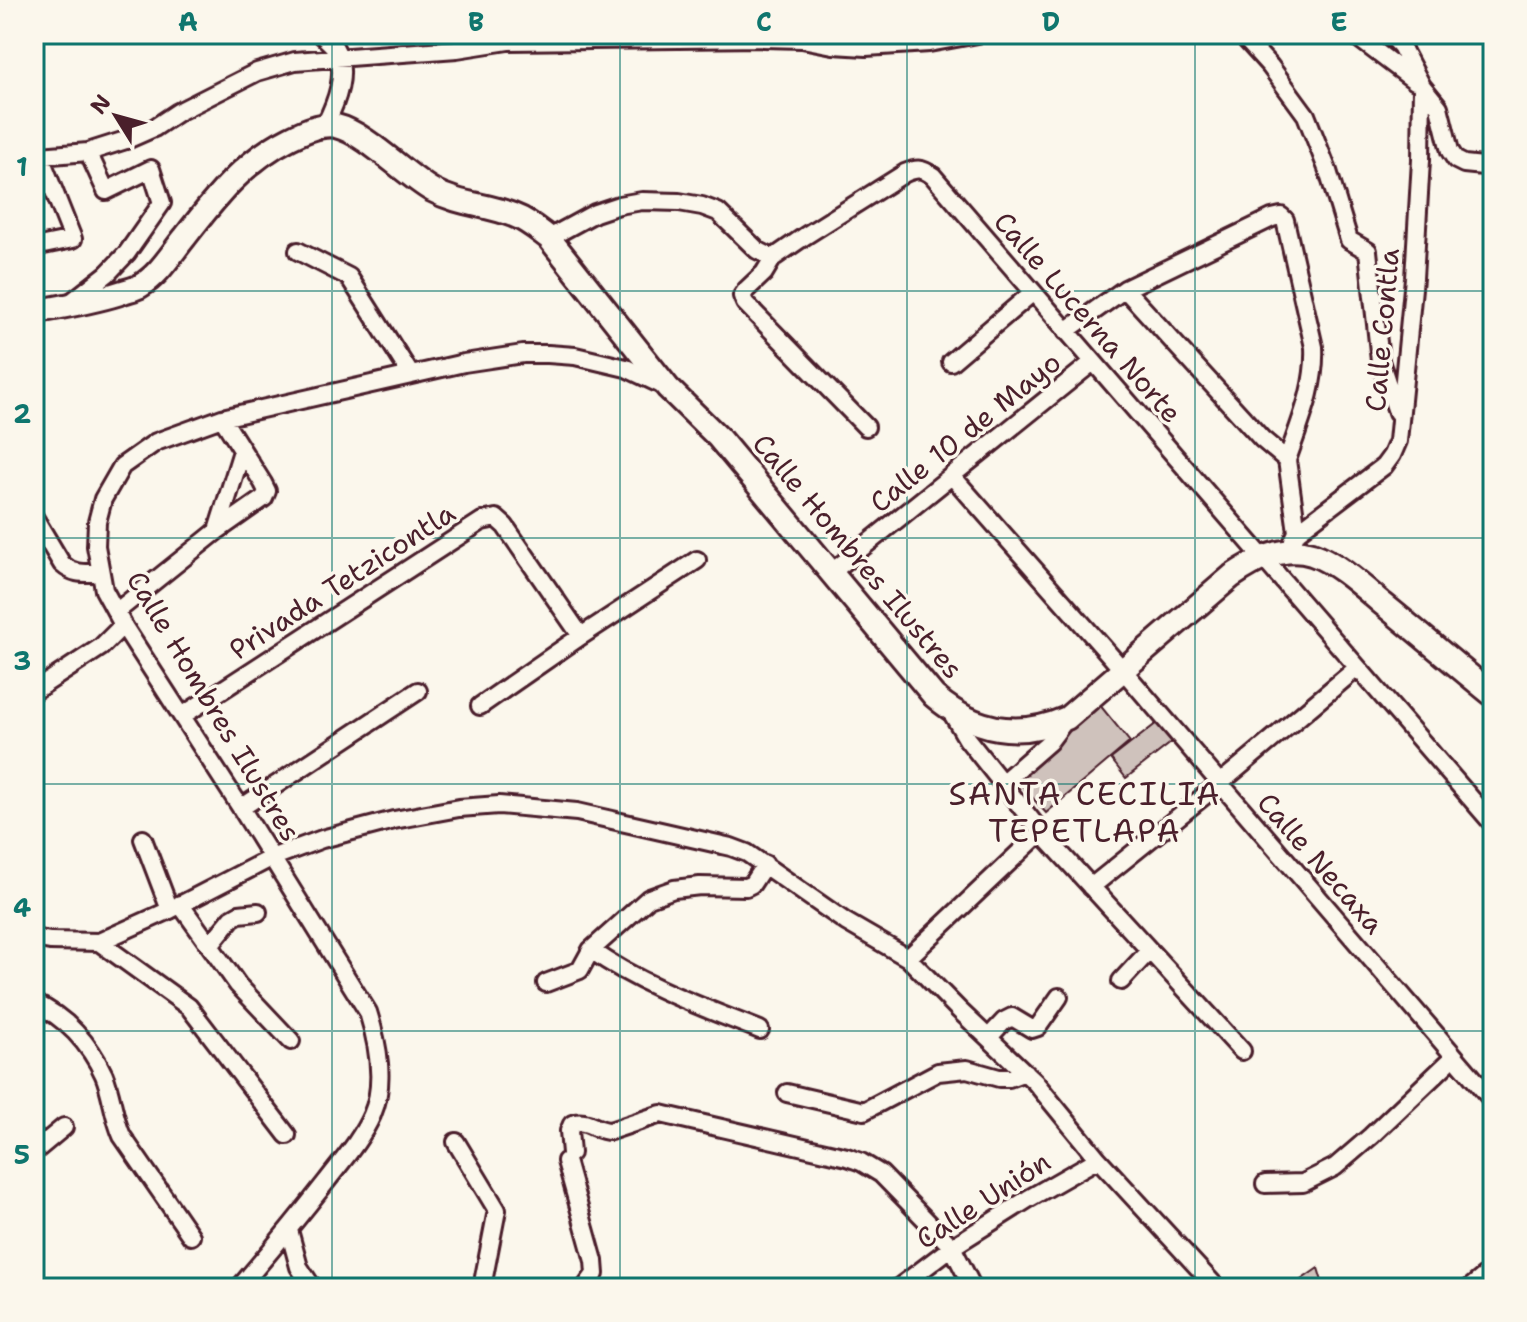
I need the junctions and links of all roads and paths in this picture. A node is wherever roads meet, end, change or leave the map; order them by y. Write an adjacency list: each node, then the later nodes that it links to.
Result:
1 (321, 34): 9 (street)
2 (978, 34): 6 (street)
3 (1241, 34): 29 (street)
4 (1353, 34): 10 (street)
5 (1390, 34): 10 (street)
6 (960, 36): 7 (street)
7 (807, 37): 8 (street)
8 (508, 38): 9 (street)
9 (339, 59): 11 (street); 12 (street)
10 (1422, 86): 14 (street); 29 (street, Calle Contla)
11 (325, 125): 15 (main road, Calle Hombres Ilustres); 21 (main road)
12 (88, 152): 13 (street); 21 (street)
13 (37, 155): 16 (street)
14 (1493, 167)
15 (549, 238): 18 (street); 27 (main road, Calle Hombres Ilustres)
16 (34, 247)
17 (298, 251): 26 (street)
18 (773, 258): 20 (street, Calle Lucerna Norte); 30 (street)
19 (1125, 289): 23 (street); 32 (street); 32 (street)
20 (1032, 293): 23 (street, Calle Lucerna Norte); 24 (street)
21 (66, 306): 22 (main road)
22 (34, 312)
23 (1066, 331): 25 (street, Calle Lucerna Norte)
24 (951, 362)
25 (1093, 362): 33 (street, Calle 10 de Mayo); 37 (street, Calle Lucerna Norte)
26 (411, 375): 27 (street, Calle Hombres Ilustres); 28 (street, Calle Hombres Ilustres)
27 (668, 388): 39 (main road, Calle Hombres Ilustres)
28 (222, 418): 31 (street); 40 (street, Calle Hombres Ilustres)
29 (1400, 421): 36 (street, Calle Contla)
30 (866, 427)
31 (242, 451): 35 (street); 35 (street)
32 (1287, 460): 36 (street)
33 (952, 476): 39 (street, Calle 10 de Mayo); 44 (street, Calle Necaxa)
34 (34, 517): 40 (street)
35 (217, 531): 41 (street)
36 (1293, 542): 37 (main road, Calle Hombres Ilustres); 47 (main road, Calle Hombres Ilustres)
37 (1262, 557): 43 (street, Calle Lucerna Norte); 44 (main road, Calle Hombres Ilustres)
38 (697, 560): 42 (street)
39 (832, 572): 49 (main road, Calle Hombres Ilustres)
40 (100, 573): 41 (street, Calle Hombres Ilustres)
41 (119, 618): 45 (street); 50 (street, Calle Hombres Ilustres)
42 (581, 636): 48 (street); 50 (street, Privada Tetzicontla)
43 (1357, 668): 53 (street); 55 (street, Calle Lucerna Norte)
44 (1122, 669): 51 (main road, Calle Hombres Ilustres); 53 (street, Calle Necaxa)
45 (34, 691)
46 (418, 691): 54 (street)
47 (1493, 695)
48 (480, 706)
49 (950, 710): 51 (main road, Calle Hombres Ilustres); 52 (street)
50 (182, 716): 54 (street, Calle Hombres Ilustres)
51 (1067, 718): 52 (street, Calle Hombres Ilustres)
52 (1002, 783): 56 (street)
53 (1219, 784): 60 (street); 77 (street, Calle Necaxa)
54 (241, 808): 58 (street, Calle Hombres Ilustres)
55 (1493, 824)
56 (1041, 832): 60 (street); 68 (street)
57 (143, 839): 61 (street)
58 (271, 858): 59 (street); 61 (street); 87 (street, Calle Hombres Ilustres)
59 (765, 864): 66 (street); 68 (street)
60 (1091, 887): 67 (street)
61 (175, 907): 64 (street); 65 (street)
62 (258, 912): 65 (street)
63 (34, 938): 64 (street)
64 (99, 942): 82 (street)
65 (210, 945): 75 (street)
66 (591, 950): 70 (street); 73 (street)
67 (1149, 951): 69 (street); 76 (street)
68 (908, 958): 74 (street)
69 (1121, 981)
70 (546, 983)
71 (1059, 997): 74 (street)
72 (34, 1003): 88 (street)
73 (760, 1030)
74 (989, 1037): 78 (street)
75 (291, 1041)
76 (1242, 1051)
77 (1454, 1057): 80 (street, Calle Necaxa); 86 (street)
78 (1025, 1072): 79 (street); 85 (street)
79 (787, 1093)
80 (1493, 1101)
81 (64, 1127): 84 (street)
82 (287, 1135)
83 (456, 1142): 93 (street)
84 (34, 1152)
85 (1098, 1159): 89 (street, Calle Unión); 97 (street)
86 (1265, 1184)
87 (289, 1230): 91 (street, Calle Hombres Ilustres); 92 (street)
88 (191, 1236)
89 (952, 1247): 94 (street); 95 (street, Calle Unión); 96 (street)
90 (1493, 1269): 98 (street)
91 (239, 1288)
92 (313, 1288)
93 (484, 1288)
94 (585, 1288)
95 (898, 1288)
96 (973, 1288)
97 (1217, 1288)
98 (1470, 1288)

